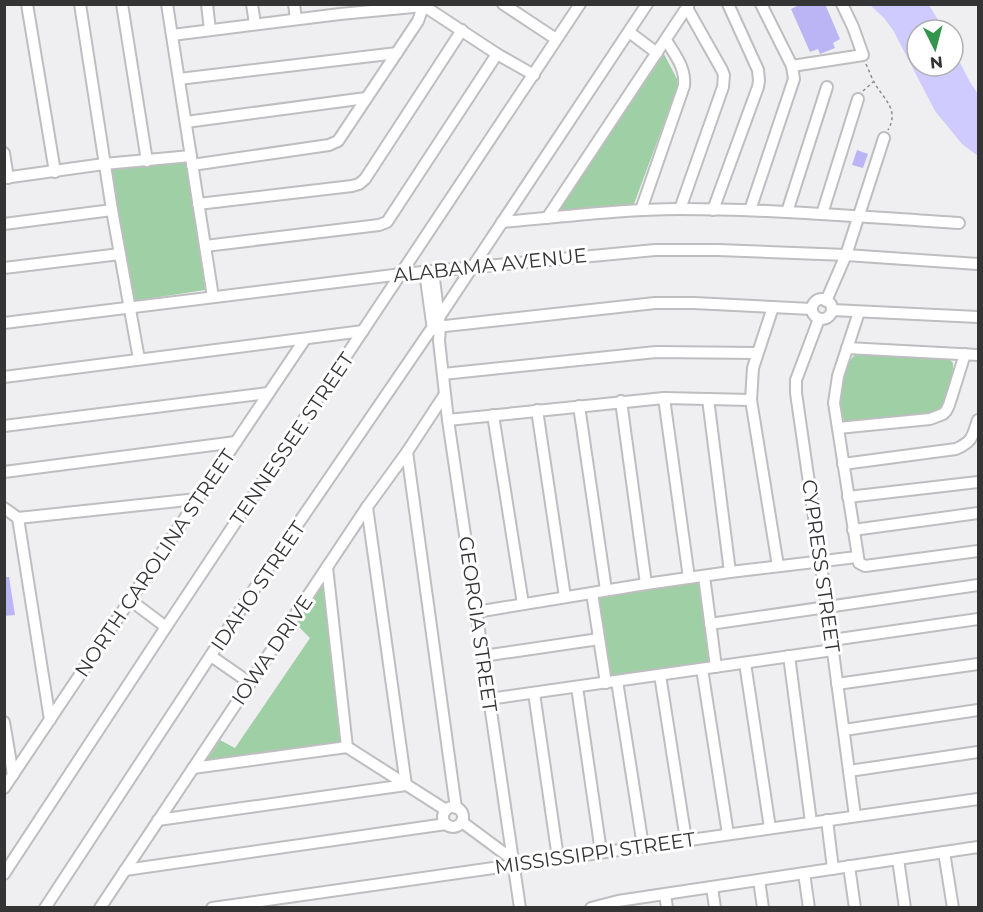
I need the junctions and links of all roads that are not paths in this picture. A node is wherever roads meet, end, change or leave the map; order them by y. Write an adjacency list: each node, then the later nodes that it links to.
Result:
1 (27, 4): 41 (street)
2 (80, 4): 40 (street)
3 (122, 4): 39 (street)
4 (167, 4): 23 (street)
5 (207, 4): 20 (street)
6 (252, 4): 19 (street)
7 (294, 4): 18 (street)
8 (503, 4): 24 (street)
9 (647, 4): 22 (street, IDAHO STREET)
10 (728, 4): 47 (street)
11 (761, 4): 29 (street)
12 (842, 4): 29 (street)
13 (424, 5): 15 (street); 21 (street); 26 (street)
14 (580, 5): 24 (street, TENNESSEE STREET)
15 (383, 7): 17 (street)
16 (688, 7): 25 (street); 44 (street)
17 (339, 9): 18 (street)
18 (296, 19): 19 (street)
19 (255, 24): 20 (street)
20 (210, 30): 23 (street)
21 (462, 30): 28 (street); 43 (street)
22 (629, 32): 27 (street); 53 (street, IDAHO STREET)
23 (172, 35): 31 (street)
24 (556, 39): 30 (street, TENNESSEE STREET)
25 (666, 40): 27 (street); 46 (street)
26 (397, 53): 31 (street); 33 (street)
27 (657, 53): 52 (street)
28 (497, 54): 30 (street); 56 (street)
29 (792, 66): 48 (street)
30 (534, 75): 63 (street, TENNESSEE STREET)
31 (179, 79): 35 (street)
32 (827, 87): 49 (street)
33 (366, 98): 35 (street); 38 (street)
34 (858, 99): 50 (street)
35 (186, 122): 38 (street)
36 (884, 138): 51 (street)
37 (4, 153): 42 (street)
38 (192, 160): 39 (street); 43 (street)
39 (147, 161): 40 (street)
40 (104, 164): 41 (street); 45 (street)
41 (55, 172): 42 (street)
42 (6, 178)
43 (198, 204): 56 (street)
44 (680, 209): 46 (street); 47 (street)
45 (112, 210): 55 (street); 57 (street)
46 (641, 210): 52 (street)
47 (713, 210): 48 (street)
48 (750, 210): 49 (street)
49 (787, 212): 50 (street)
50 (822, 214): 51 (street)
51 (857, 216): 54 (street); 58 (street)
52 (547, 219): 53 (street)
53 (502, 222): 60 (street, IDAHO STREET)
54 (959, 223)
55 (4, 224)
56 (205, 246): 64 (street)
57 (120, 255): 61 (street); 67 (street)
58 (846, 255): 59 (street, ALABAMA AVENUE); 60 (street, ALABAMA AVENUE); 65 (street)
59 (978, 264)
60 (473, 267): 62 (street, ALABAMA AVENUE); 73 (street, IDAHO STREET)
61 (4, 268)
62 (429, 271): 63 (street, ALABAMA AVENUE); 73 (street, GEORGIA STREET)
63 (402, 274): 64 (street, ALABAMA AVENUE); 74 (street, TENNESSEE STREET)
64 (213, 297): 67 (street, ALABAMA AVENUE)
65 (829, 305): 68 (street); 69 (street); 71 (street)
66 (773, 306): 68 (street); 73 (street); 77 (street)
67 (130, 307): 72 (street, ALABAMA AVENUE); 80 (street)
68 (812, 309): 71 (street)
69 (859, 312): 70 (street); 76 (street)
70 (978, 317)
71 (819, 319): 109 (street, CYPRESS STREET)
72 (4, 323)
73 (437, 324): 81 (street, GEORGIA STREET); 130 (street, IDAHO STREET)
74 (363, 331): 75 (street); 127 (street, TENNESSEE STREET)
75 (304, 339): 80 (street); 83 (street, NORTH CAROLINA STREET)
76 (847, 348): 78 (street); 95 (street)
77 (757, 353): 81 (street); 87 (street)
78 (964, 354): 79 (street); 95 (street)
79 (978, 355)
80 (139, 359): 82 (street)
81 (443, 374): 84 (street, GEORGIA STREET)
82 (4, 377)
83 (268, 393): 94 (street); 96 (street, NORTH CAROLINA STREET)
84 (445, 394): 92 (street, GEORGIA STREET); 97 (street, IOWA DRIVE)
85 (664, 398): 86 (street); 88 (street); 115 (street)
86 (708, 399): 87 (street); 113 (street)
87 (751, 400): 111 (street)
88 (621, 401): 89 (street); 116 (street)
89 (579, 406): 90 (street); 118 (street)
90 (537, 410): 91 (street); 120 (street)
91 (494, 415): 92 (street); 122 (street)
92 (448, 420): 124 (street, GEORGIA STREET)
93 (978, 420): 98 (street)
94 (4, 426)
95 (838, 428): 98 (street)
96 (236, 442): 99 (street); 102 (street, NORTH CAROLINA STREET)
97 (407, 452): 103 (street, IOWA DRIVE); 156 (street)
98 (843, 464): 101 (street)
99 (4, 472)
100 (978, 482): 101 (street)
101 (848, 497): 107 (street)
102 (197, 499): 106 (street); 121 (street, NORTH CAROLINA STREET)
103 (367, 507): 112 (street, IOWA DRIVE); 153 (street)
104 (4, 508): 106 (street)
105 (978, 513): 107 (street)
106 (18, 518): 145 (street)
107 (853, 530): 110 (street)
108 (978, 551): 110 (street)
109 (820, 561): 110 (street); 111 (street); 123 (street, CYPRESS STREET)
110 (859, 561)
111 (778, 566): 113 (street)
112 (327, 567): 139 (street, IOWA DRIVE); 148 (street)
113 (730, 572): 114 (street)
114 (704, 576): 115 (street); 126 (street)
115 (689, 578): 116 (street)
116 (646, 584): 118 (street)
117 (978, 585): 123 (street)
118 (606, 591): 119 (street)
119 (592, 593): 120 (street); 128 (street)
120 (565, 597): 122 (street)
121 (130, 600): 127 (street); 145 (street, NORTH CAROLINA STREET)
122 (523, 604): 124 (street)
123 (827, 607): 126 (street); 129 (street, CYPRESS STREET)
124 (476, 612): 131 (street, GEORGIA STREET)
125 (978, 619): 129 (street)
126 (710, 624): 135 (street)
127 (166, 627): 177 (street, TENNESSEE STREET)
128 (599, 639): 131 (street); 138 (street)
129 (832, 645): 132 (street); 140 (street, CYPRESS STREET)
130 (211, 656): 139 (street); 182 (street, IDAHO STREET)
131 (483, 656): 143 (street, GEORGIA STREET)
132 (789, 656): 133 (street); 161 (street)
133 (745, 663): 135 (street); 163 (street)
134 (978, 664): 140 (street)
135 (716, 667): 136 (street)
136 (702, 669): 137 (street); 164 (street)
137 (660, 675): 138 (street); 165 (street)
138 (611, 682): 141 (street); 166 (street)
139 (250, 683): 150 (street, IOWA DRIVE)
140 (837, 684): 147 (street, CYPRESS STREET)
141 (577, 687): 142 (street); 168 (street)
142 (534, 693): 143 (street); 170 (street)
143 (489, 699): 172 (street, GEORGIA STREET)
144 (978, 710): 147 (street)
145 (50, 720): 152 (street, NORTH CAROLINA STREET)
146 (4, 722): 152 (street)
147 (844, 730): 151 (street, CYPRESS STREET)
148 (347, 747): 150 (street); 153 (street)
149 (978, 752): 151 (street)
150 (193, 768): 158 (street, IOWA DRIVE)
151 (849, 771): 157 (street, CYPRESS STREET)
152 (13, 775): 154 (street, NORTH CAROLINA STREET)
153 (406, 785): 156 (street); 158 (street)
154 (4, 788)
155 (978, 799): 157 (street, MISSISSIPPI STREET)
156 (451, 809): 160 (street); 162 (street)
157 (855, 816): 159 (street, MISSISSIPPI STREET)
158 (158, 820): 175 (street, IOWA DRIVE)
159 (827, 820): 161 (street, MISSISSIPPI STREET); 174 (street)
160 (462, 822): 162 (street); 172 (street)
161 (811, 822): 163 (street, MISSISSIPPI STREET)
162 (446, 824): 175 (street)
163 (770, 828): 164 (street, MISSISSIPPI STREET)
164 (728, 834): 165 (street, MISSISSIPPI STREET)
165 (686, 840): 166 (street, MISSISSIPPI STREET)
166 (643, 846): 168 (street, MISSISSIPPI STREET)
167 (978, 847): 169 (street)
168 (602, 852): 170 (street, MISSISSIPPI STREET)
169 (944, 852): 171 (street); 193 (street)
170 (558, 858): 172 (street, MISSISSIPPI STREET)
171 (898, 859): 173 (street); 192 (street)
172 (513, 862): 184 (street, MISSISSIPPI STREET); 185 (street, GEORGIA STREET)
173 (849, 866): 174 (street); 191 (street)
174 (833, 869): 176 (street)
175 (125, 870): 183 (street, IOWA DRIVE)
176 (804, 873): 178 (street); 190 (street)
177 (4, 874)
178 (759, 880): 179 (street); 189 (street)
179 (712, 887): 180 (street); 188 (street)
180 (665, 894): 181 (street); 187 (street)
181 (619, 904): 186 (street)
182 (45, 908)
183 (100, 908)
184 (212, 908)
185 (520, 908)
186 (591, 908)
187 (667, 908)
188 (716, 908)
189 (763, 908)
190 (809, 908)
191 (855, 908)
192 (905, 908)
193 (953, 908)

